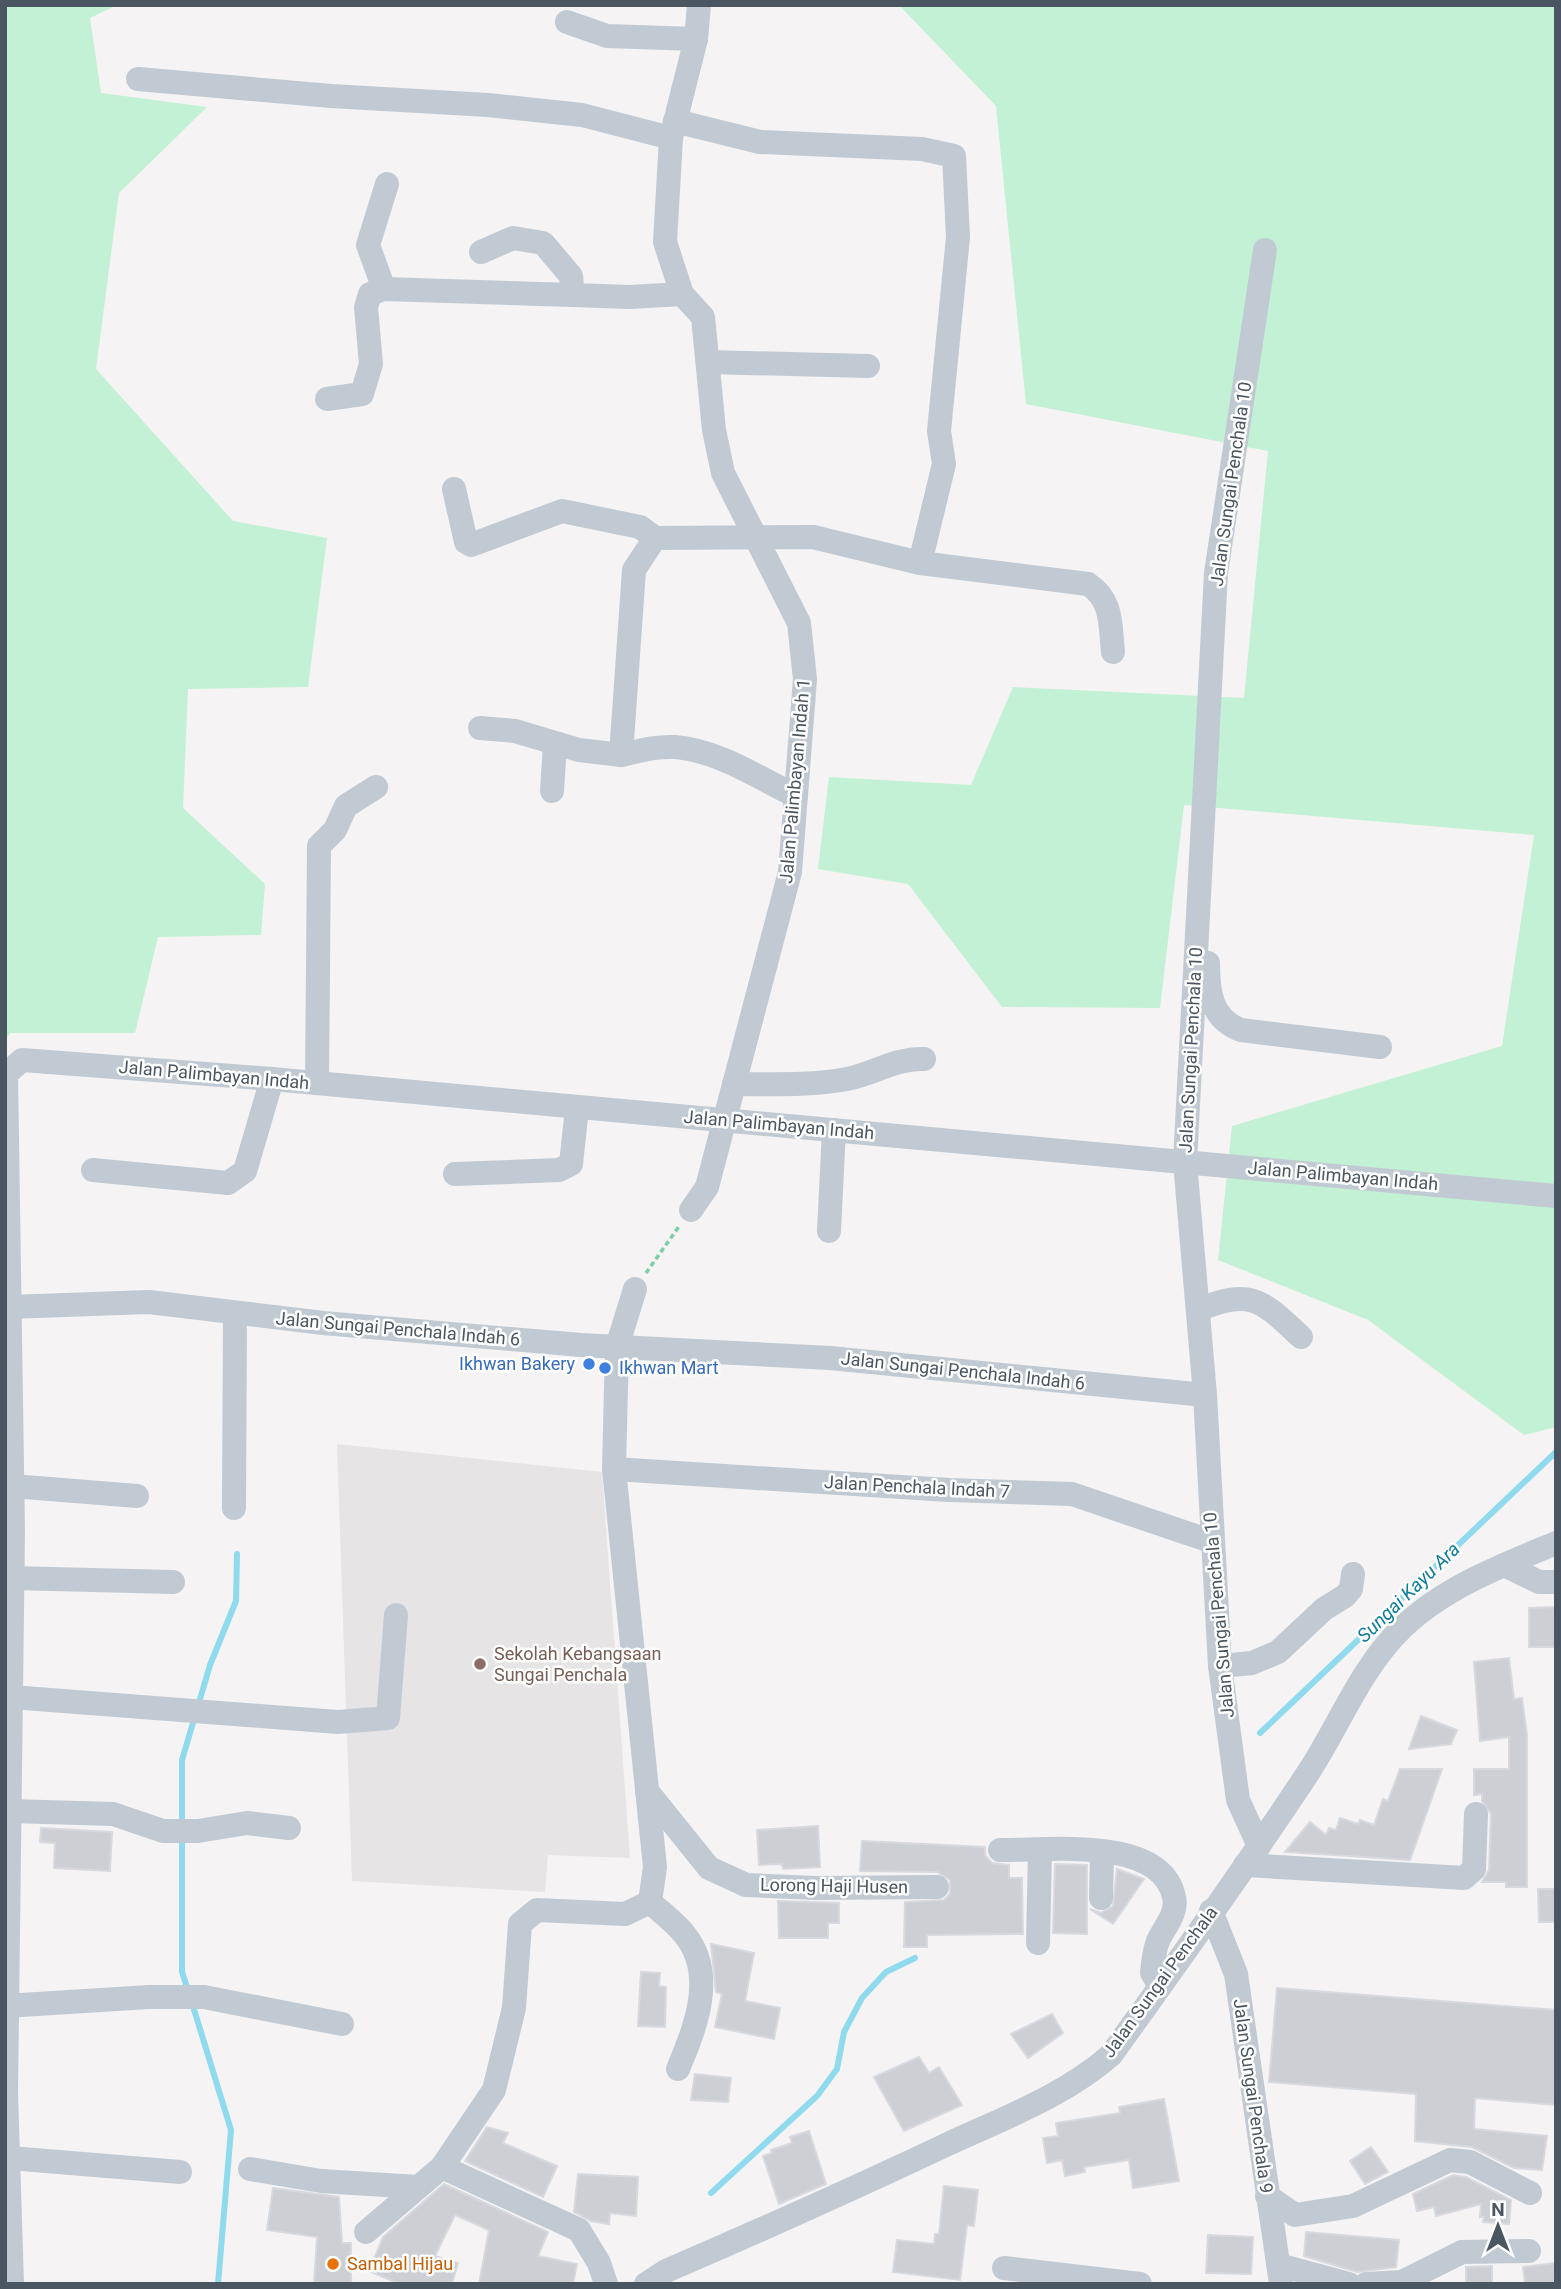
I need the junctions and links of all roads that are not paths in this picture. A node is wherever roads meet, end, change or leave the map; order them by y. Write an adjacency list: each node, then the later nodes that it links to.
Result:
1 (699, 5): 3 (street, Jalan Palimbayan Indah 1)
2 (567, 22): 3 (street)
3 (696, 39): 5 (street, Jalan Palimbayan Indah 1)
4 (138, 79): 5 (street)
5 (673, 130): 10 (street, Jalan Palimbayan Indah 1); 18 (street)
6 (387, 184): 9 (street)
7 (1265, 250): 26 (street, Jalan Sungai Penchala 10)
8 (481, 252): 11 (street)
9 (384, 289): 11 (street); 14 (street)
10 (682, 293): 11 (street); 12 (street, Jalan Palimbayan Indah 1)
11 (573, 295)
12 (708, 362): 13 (street); 16 (street, Jalan Palimbayan Indah 1)
13 (868, 366)
14 (327, 399)
15 (454, 489): 17 (street)
16 (755, 537): 17 (street); 18 (street); 25 (street, Jalan Palimbayan Indah 1)
17 (655, 538): 22 (street)
18 (920, 563): 19 (street)
19 (1114, 652)
20 (480, 728): 21 (street)
21 (549, 741): 22 (street); 24 (street)
22 (621, 755): 25 (street)
23 (376, 787): 31 (street)
24 (552, 791)
25 (796, 796): 32 (street, Jalan Palimbayan Indah 1)
26 (1197, 935): 27 (street); 36 (street, Jalan Sungai Penchala 10)
27 (1380, 1047)
28 (924, 1059): 32 (street)
29 (6, 1074): 30 (street, Jalan Palimbayan Indah); 43 (street)
30 (272, 1079): 31 (street, Jalan Palimbayan Indah); 37 (street)
31 (317, 1083): 33 (street, Jalan Palimbayan Indah)
32 (734, 1084): 34 (street, Jalan Palimbayan Indah 1)
33 (577, 1108): 34 (street, Jalan Palimbayan Indah); 38 (street)
34 (724, 1121): 35 (street, Jalan Palimbayan Indah); 40 (street)
35 (834, 1130): 36 (street, Jalan Palimbayan Indah); 41 (street)
36 (1185, 1162): 39 (street, Jalan Palimbayan Indah); 44 (street, Jalan Sungai Penchala 10)
37 (93, 1170)
38 (455, 1174)
39 (1556, 1196)
40 (691, 1210)
41 (829, 1231)
42 (635, 1289): 47 (street)
43 (9, 1307): 45 (street, Jalan Sungai Penchala Indah 6); 50 (street)
44 (1198, 1310): 46 (street); 48 (street, Jalan Sungai Penchala 10)
45 (235, 1313): 47 (street, Jalan Sungai Penchala Indah 6); 52 (street)
46 (1301, 1337)
47 (617, 1347): 48 (street, Jalan Sungai Penchala Indah 6); 49 (street)
48 (1205, 1395): 54 (street, Jalan Sungai Penchala 10)
49 (614, 1469): 54 (street, Jalan Penchala Indah 7); 65 (street)
50 (12, 1486): 51 (street); 53 (street)
51 (137, 1496)
52 (234, 1508)
53 (9, 1531): 58 (street)
54 (1213, 1542): 62 (street, Jalan Sungai Penchala 10)
55 (1556, 1543): 56 (street, Jalan Sungai Penchala)
56 (1504, 1565): 60 (street); 72 (street, Jalan Sungai Penchala)
57 (1353, 1574): 62 (street)
58 (12, 1578): 59 (street); 63 (street)
59 (173, 1582)
60 (1556, 1582)
61 (396, 1615): 63 (street)
62 (1220, 1666): 72 (street, Jalan Sungai Penchala 10)
63 (11, 1697): 64 (street)
64 (8, 1779): 66 (street)
65 (647, 1790): 73 (street, Lorong Haji Husen); 75 (street)
66 (10, 1811): 68 (street); 79 (street)
67 (1476, 1814): 72 (street)
68 (289, 1828)
69 (1000, 1850): 70 (street)
70 (1040, 1851): 71 (street); 77 (street)
71 (1102, 1852): 74 (street); 78 (street)
72 (1252, 1856): 76 (street, Jalan Sungai Penchala)
73 (937, 1888)
74 (1101, 1898)
75 (650, 1902): 81 (street); 84 (street)
76 (1211, 1911): 78 (street, Jalan Sungai Penchala); 89 (street, Jalan Sungai Penchala 9)
77 (1038, 1943)
78 (1160, 1986): 94 (street, Jalan Sungai Penchala)
79 (6, 2006): 80 (street); 82 (street)
80 (342, 2024)
81 (678, 2068)
82 (6, 2093): 83 (street)
83 (10, 2158): 86 (street); 95 (street)
84 (442, 2167): 87 (street); 96 (street)
85 (250, 2169): 87 (street)
86 (180, 2172)
87 (418, 2187): 90 (street)
88 (1530, 2193): 89 (street)
89 (1267, 2196): 93 (street, Jalan Sungai Penchala 9)
90 (366, 2232)
91 (1529, 2251): 99 (street)
92 (1004, 2268): 97 (street)
93 (1280, 2274): 98 (street)
94 (664, 2279)
95 (12, 2284)
96 (606, 2284)
97 (1140, 2284)
98 (1349, 2284)
99 (1366, 2284)

